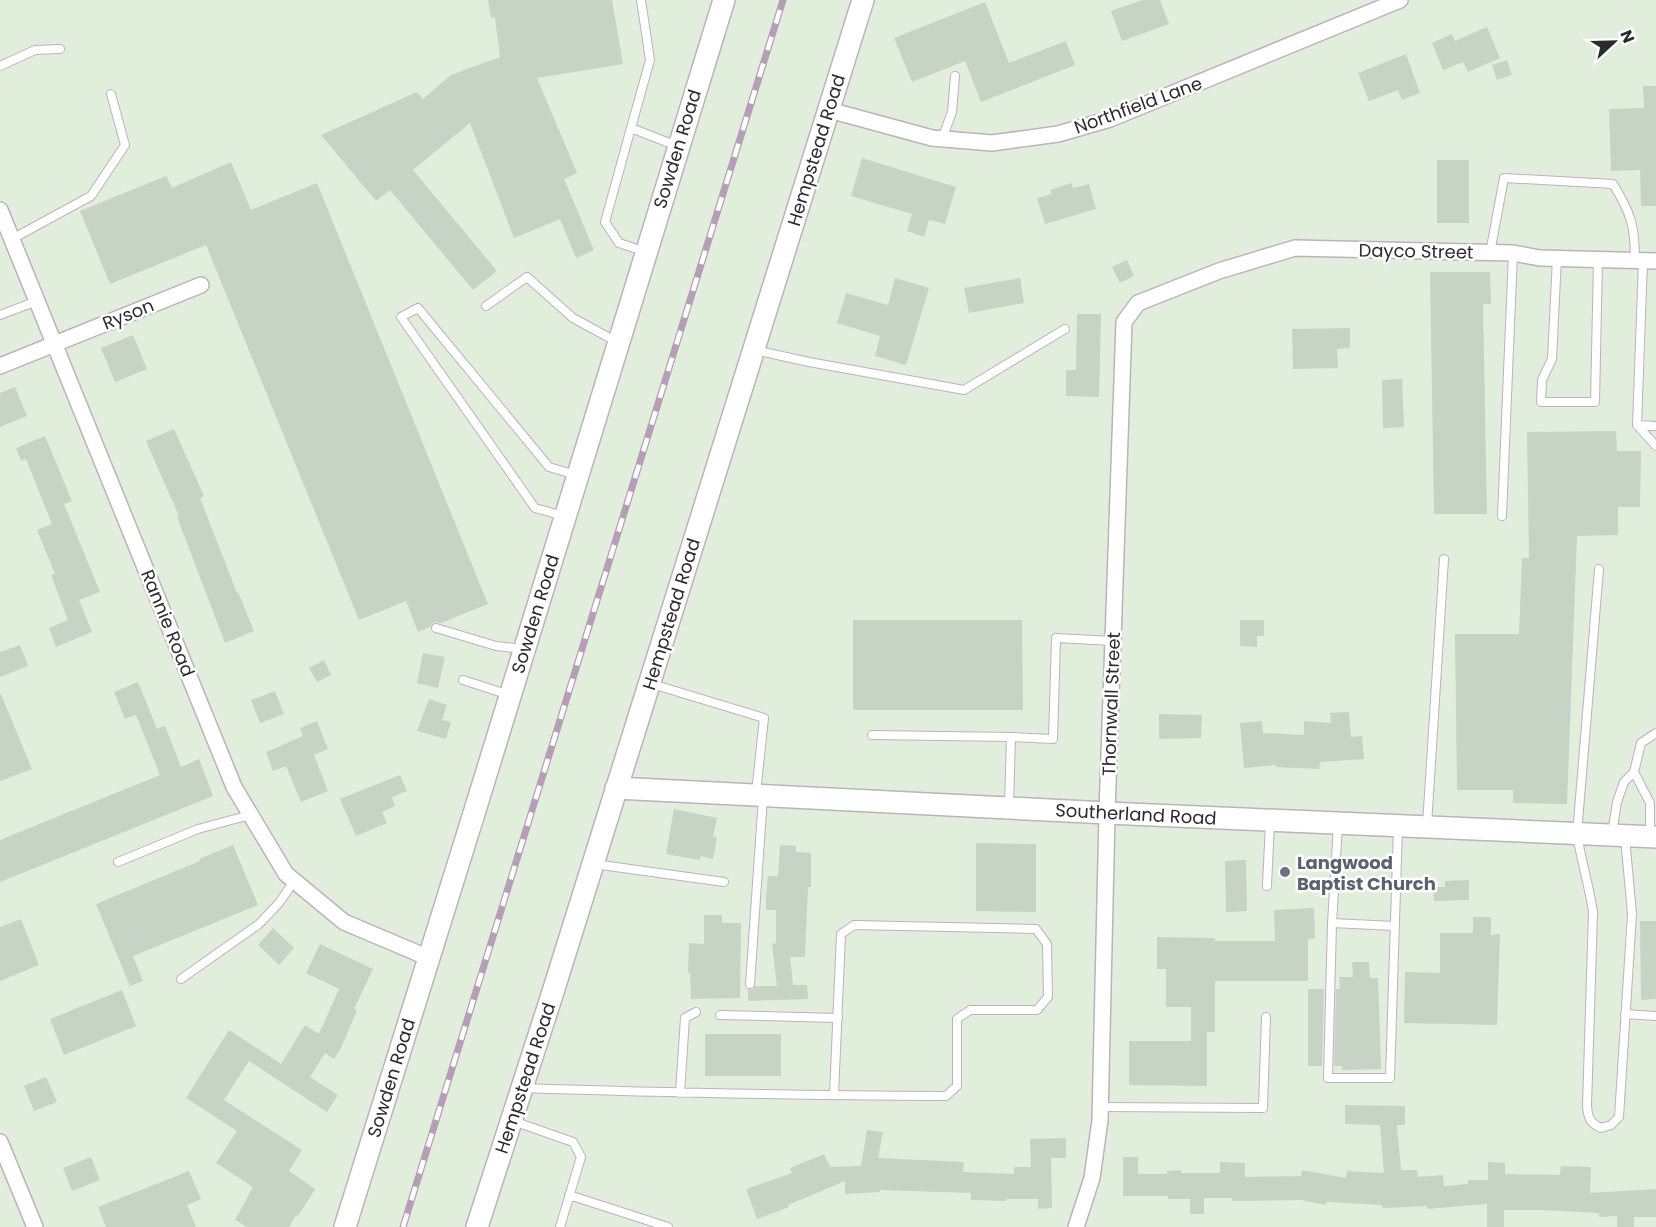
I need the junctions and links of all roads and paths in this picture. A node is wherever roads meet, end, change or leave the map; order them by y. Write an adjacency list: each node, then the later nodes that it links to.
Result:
1 (640, 0): 10 (lane)
2 (724, 0): 12 (street, Sowden Road)
3 (863, 0): 9 (street, Hempstead Road)
4 (1400, 0): 11 (street, Northfield Lane)
5 (60, 49): 6 (lane)
6 (0, 66)
7 (956, 76): 11 (lane)
8 (111, 94): 14 (lane)
9 (830, 110): 11 (street, Northfield Lane); 29 (street, Hempstead Road)
10 (631, 128): 12 (lane); 15 (lane)
11 (942, 139)
12 (678, 147): 15 (street, Sowden Road)
13 (0, 210): 14 (street, Rannie Road)
14 (12, 239): 23 (street, Rannie Road)
15 (646, 252): 27 (street, Sowden Road)
16 (1490, 253): 17 (street, Dayco Street); 20 (lane); 22 (street, Dayco Street)
17 (1514, 253): 18 (street, Dayco Street); 35 (lane)
18 (1557, 258): 19 (street, Dayco Street); 19 (lane)
19 (1598, 260): 20 (street, Dayco Street)
20 (1645, 261): 31 (lane)
21 (201, 285): 28 (street, Ryson)
22 (1183, 286): 40 (street, Thornwall Street)
23 (37, 301): 25 (lane); 28 (street, Rannie Road)
24 (486, 306): 27 (lane)
25 (0, 315)
26 (1065, 329): 29 (lane)
27 (618, 343): 34 (street, Sowden Road)
28 (55, 344): 30 (street, Ryson); 53 (street, Rannie Road)
29 (754, 350): 43 (street, Hempstead Road)
30 (0, 366)
31 (1637, 425): 32 (lane); 33 (lane)
32 (1656, 426)
33 (1656, 446)
34 (578, 475): 36 (street, Sowden Road); 36 (lane)
35 (1502, 516)
36 (565, 517): 41 (street, Sowden Road)
37 (1444, 559): 57 (lane)
38 (1599, 569): 58 (lane)
39 (436, 628): 41 (lane)
40 (1113, 641): 47 (lane); 52 (street, Thornwall Street)
41 (524, 650): 44 (street, Sowden Road)
42 (463, 680): 44 (lane)
43 (649, 683): 49 (street, Hempstead Road); 50 (lane)
44 (510, 696): 68 (street, Sowden Road)
45 (1656, 733): 48 (lane)
46 (872, 735): 47 (lane)
47 (1011, 737): 51 (lane)
48 (1634, 772): 59 (lane); 60 (lane)
49 (616, 788): 50 (street, Southerland Road); 62 (street, Hempstead Road)
50 (759, 795): 51 (street, Southerland Road); 70 (lane)
51 (1009, 808): 52 (street, Southerland Road)
52 (1107, 813): 54 (street, Southerland Road); 80 (street, Thornwall Street)
53 (250, 815): 61 (lane); 63 (street, Rannie Road)
54 (1270, 820): 55 (street, Southerland Road); 65 (lane)
55 (1338, 824): 56 (street, Southerland Road); 66 (lane)
56 (1398, 826): 57 (street, Southerland Road); 67 (lane)
57 (1427, 827): 58 (street, Southerland Road)
58 (1577, 834): 59 (street, Southerland Road); 72 (lane)
59 (1618, 835): 60 (street, Southerland Road); 72 (lane)
60 (1653, 836)
61 (118, 862)
62 (592, 864): 64 (lane); 77 (street, Hempstead Road)
63 (294, 881): 68 (street, Rannie Road); 69 (lane)
64 (724, 882)
65 (1267, 886)
66 (1332, 923): 67 (lane); 67 (lane)
67 (1395, 926)
68 (429, 958): 85 (street, Sowden Road)
69 (181, 979)
70 (750, 984)
71 (696, 1012): 78 (lane)
72 (1625, 1014): 74 (lane)
73 (720, 1015): 76 (lane)
74 (1656, 1016)
75 (1266, 1017): 80 (lane)
76 (838, 1018): 79 (lane); 79 (lane)
77 (522, 1088): 78 (lane); 81 (street, Hempstead Road)
78 (680, 1093): 79 (lane)
79 (834, 1095)
80 (1101, 1107): 89 (street, Thornwall Street)
81 (511, 1120): 83 (lane); 86 (street, Hempstead Road)
82 (0, 1142): 84 (street)
83 (569, 1195): 87 (lane); 88 (lane)
84 (35, 1227)
85 (345, 1227)
86 (477, 1227)
87 (560, 1227)
88 (668, 1227)
89 (1076, 1227)

